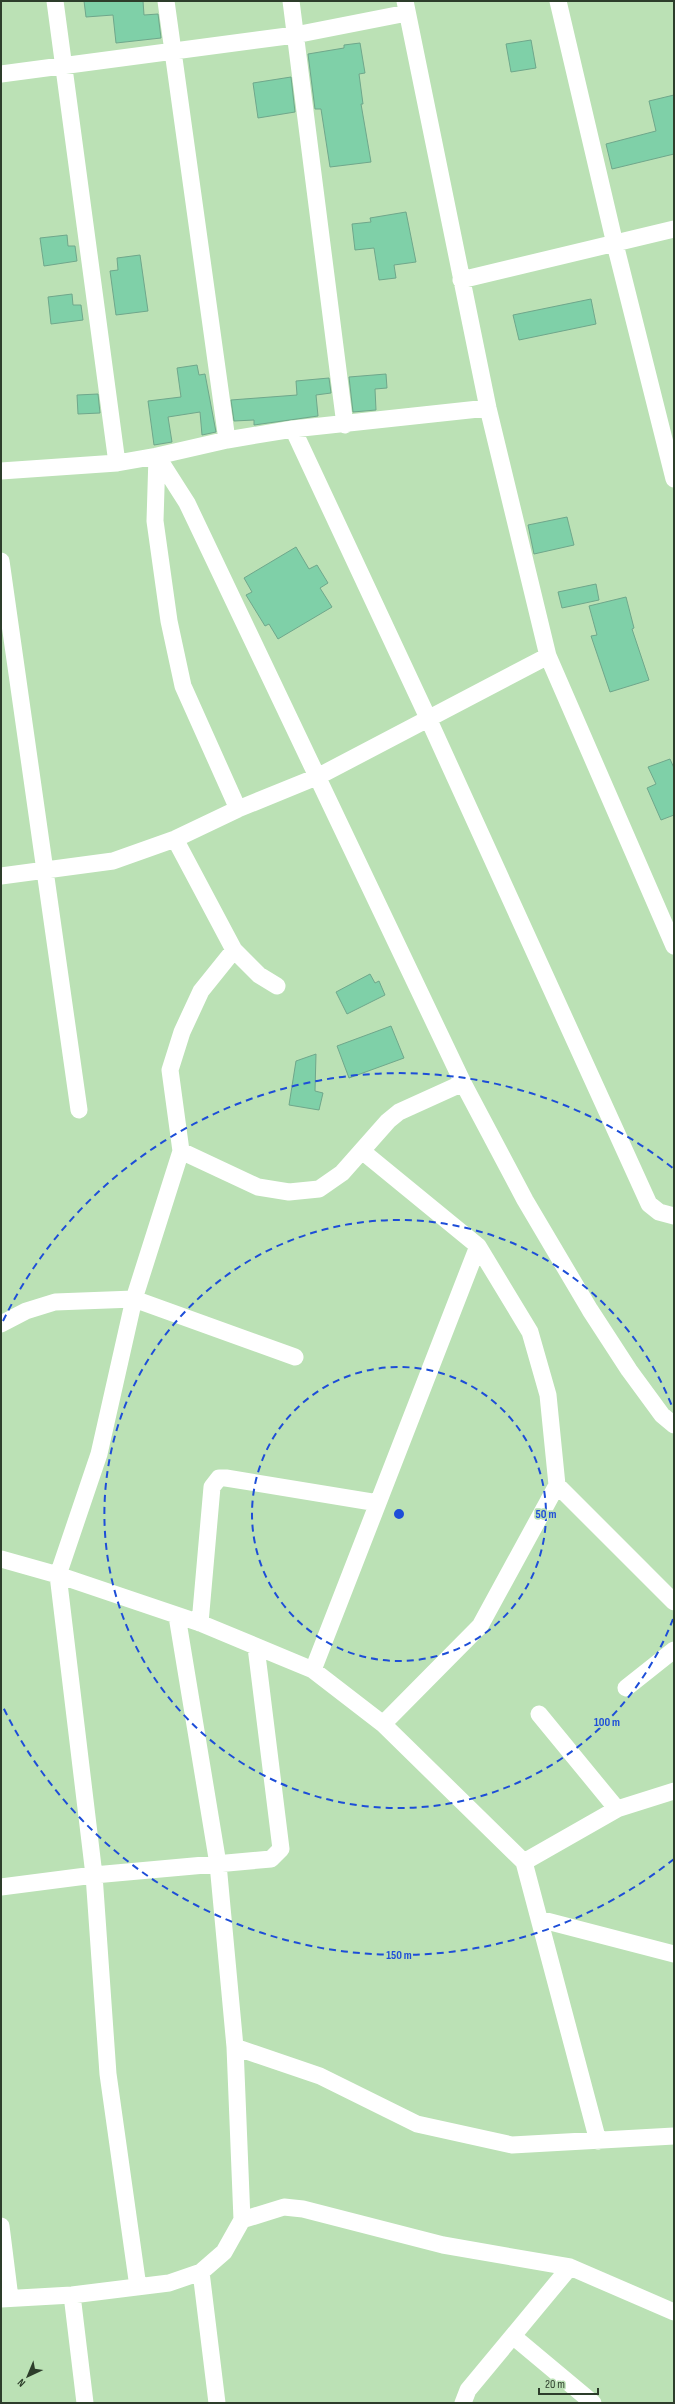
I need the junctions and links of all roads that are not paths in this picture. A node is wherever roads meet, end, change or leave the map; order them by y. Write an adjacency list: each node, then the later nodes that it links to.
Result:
1 (55, 1): 8 (street)
2 (166, 1): 7 (street)
3 (291, 1): 6 (street)
4 (558, 1): 11 (street)
5 (406, 7): 6 (street); 12 (street)
6 (295, 34): 7 (street); 14 (street)
7 (173, 50): 8 (street); 16 (street)
8 (65, 65): 9 (street); 18 (street)
9 (1, 74)
10 (674, 229): 11 (street)
11 (615, 244): 12 (street); 20 (street)
12 (461, 280): 13 (street)
13 (488, 408): 14 (street); 22 (street)
14 (345, 425): 15 (street)
15 (293, 429): 16 (street); 23 (street)
16 (227, 440): 17 (street)
17 (157, 456): 18 (street); 24 (street); 25 (street)
18 (117, 463): 19 (street)
19 (1, 471)
20 (674, 479)
21 (1, 561): 27 (street)
22 (548, 656): 23 (street); 29 (street)
23 (428, 718): 24 (street); 36 (street)
24 (319, 776): 25 (street); 32 (street)
25 (238, 809): 26 (street)
26 (175, 839): 27 (street); 30 (street)
27 (44, 872): 28 (street); 33 (street)
28 (1, 876)
29 (674, 946)
30 (234, 950): 31 (street); 34 (street)
31 (277, 986)
32 (463, 1083): 35 (street); 41 (street)
33 (79, 1110)
34 (181, 1151): 35 (street); 38 (street)
35 (362, 1151): 37 (street)
36 (674, 1216)
37 (478, 1246): 42 (street); 43 (street)
38 (134, 1300): 39 (street); 40 (street); 45 (street)
39 (1, 1324)
40 (295, 1357)
41 (674, 1425)
42 (557, 1485): 46 (street); 54 (street)
43 (378, 1503): 48 (street); 51 (street)
44 (1, 1559): 45 (street)
45 (58, 1575): 47 (street); 59 (street)
46 (674, 1602)
47 (177, 1616): 48 (street); 58 (street)
48 (200, 1624): 49 (street)
49 (256, 1647): 51 (street); 58 (street)
50 (674, 1650): 52 (street)
51 (313, 1670): 54 (street)
52 (626, 1688)
53 (539, 1714): 56 (street)
54 (383, 1724): 57 (street)
55 (674, 1791): 56 (street)
56 (617, 1809): 57 (street)
57 (524, 1862): 61 (street)
58 (218, 1864): 59 (street); 63 (street)
59 (94, 1875): 60 (street); 70 (street)
60 (1, 1887)
61 (539, 1919): 62 (street); 65 (street)
62 (674, 1954)
63 (235, 2047): 65 (street); 66 (street)
64 (674, 2136): 65 (street)
65 (598, 2142)
66 (242, 2220): 68 (street); 69 (street)
67 (1, 2226): 72 (street)
68 (570, 2267): 73 (street); 74 (street)
69 (201, 2272): 70 (street); 76 (street)
70 (138, 2288): 71 (street)
71 (72, 2295): 72 (street); 75 (street)
72 (6, 2299)
73 (674, 2312)
74 (514, 2337): 77 (street); 78 (street)
75 (85, 2403)
76 (217, 2403)
77 (463, 2403)
78 (594, 2403)

